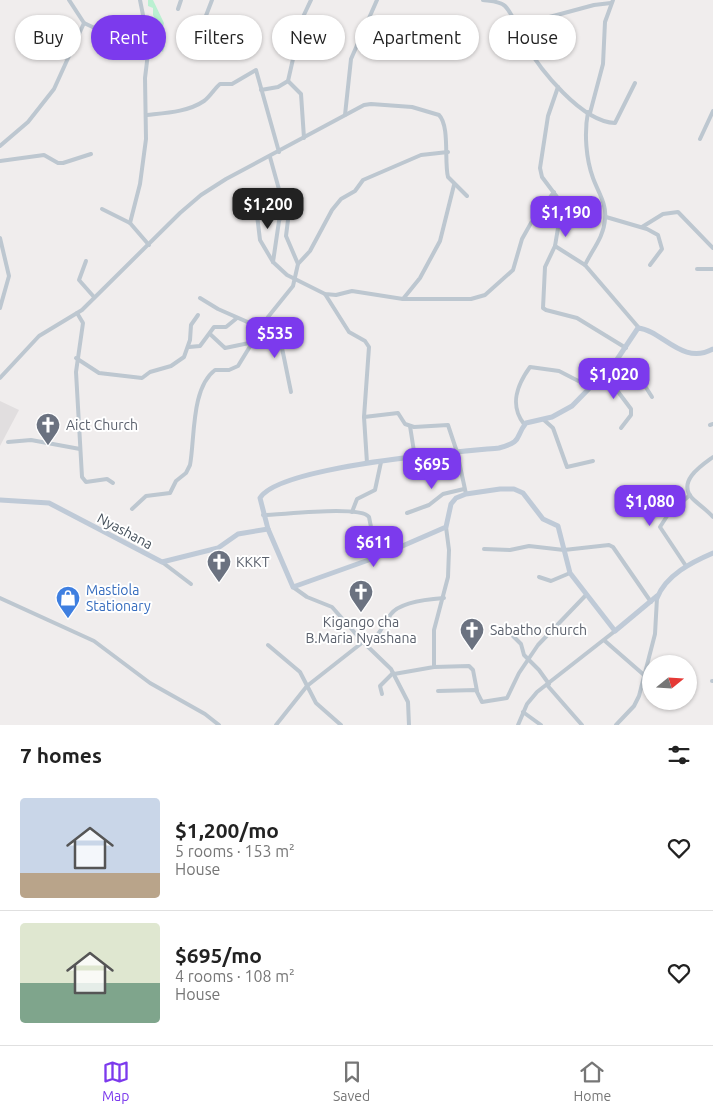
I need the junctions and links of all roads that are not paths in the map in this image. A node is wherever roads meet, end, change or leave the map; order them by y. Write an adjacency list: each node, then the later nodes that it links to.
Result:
1 (69, 0): 14 (street)
2 (140, 0): 10 (street)
3 (182, 0): 9 (street)
4 (212, 0): 11 (street)
5 (311, 0): 18 (street)
6 (377, 0): 25 (street)
7 (483, 0): 12 (street)
8 (612, 2): 13 (street); 23 (street)
9 (178, 9)
10 (143, 15)
11 (206, 15)
12 (510, 15)
13 (557, 15)
14 (84, 23): 15 (street); 28 (street)
15 (91, 26)
16 (148, 60): 24 (street)
17 (537, 60): 20 (street)
18 (288, 81): 21 (street); 26 (street)
19 (635, 83): 23 (street)
20 (558, 87): 23 (street); 36 (street)
21 (261, 90): 24 (street); 29 (street)
22 (713, 111): 27 (street)
23 (589, 113): 40 (street)
24 (147, 115): 41 (street)
25 (345, 115): 26 (street); 30 (street)
26 (304, 138): 29 (street)
27 (700, 139)
28 (0, 146)
29 (279, 152): 32 (street)
30 (448, 152): 34 (street); 49 (street)
31 (91, 154): 33 (street)
32 (270, 157): 35 (street); 44 (street)
33 (0, 161)
34 (454, 185): 37 (street); 59 (street)
35 (280, 189): 38 (street); 48 (street)
36 (554, 192): 45 (street); 59 (street)
37 (467, 196)
38 (286, 204): 48 (street); 49 (street)
39 (102, 209): 41 (street)
40 (606, 217): 42 (street); 50 (street)
41 (130, 223): 44 (street)
42 (642, 228): 46 (street); 51 (street)
43 (0, 238): 60 (street)
44 (150, 245): 57 (street)
45 (555, 246): 50 (street); 70 (street)
46 (713, 248)
47 (86, 261): 57 (street)
48 (273, 262): 54 (street)
49 (298, 264): 54 (street)
50 (585, 265): 66 (street)
51 (650, 266)
52 (698, 269): 53 (street)
53 (713, 269)
54 (295, 280): 55 (street); 65 (street)
55 (325, 294): 56 (street); 61 (street)
56 (336, 296): 59 (street); 61 (street)
57 (94, 297): 62 (street)
58 (200, 298): 64 (street)
59 (403, 299)
60 (0, 308)
61 (334, 308): 79 (street)
62 (77, 313): 72 (street); 75 (street)
63 (198, 316): 69 (street)
64 (237, 318): 65 (street); 67 (street)
65 (262, 326): 68 (street); 77 (street)
66 (639, 328): 70 (street); 71 (street)
67 (210, 334): 68 (street); 69 (street)
68 (254, 342): 96 (street)
69 (189, 347): 72 (street)
70 (626, 348): 73 (street)
71 (713, 349)
72 (76, 358): 85 (street)
73 (616, 361): 74 (street); 78 (street)
74 (604, 373): 76 (street); 83 (street)
75 (0, 378)
76 (590, 387): 80 (street); 81 (street)
77 (291, 392)
78 (652, 397)
79 (364, 417): 82 (street); 91 (street)
80 (544, 420): 81 (street); 89 (street)
81 (524, 424): 86 (street)
82 (410, 426): 86 (street); 88 (street)
83 (621, 428)
84 (8, 442): 85 (street)
85 (80, 449): 92 (street)
86 (457, 452): 88 (street); 93 (street)
87 (713, 457): 94 (street)
88 (415, 458): 90 (street)
89 (593, 461)
90 (381, 462): 91 (street); 97 (street)
91 (367, 463): 99 (street)
92 (113, 484)
93 (465, 491): 98 (street); 101 (street); 104 (street)
94 (690, 495): 100 (street); 108 (street)
95 (0, 500): 107 (street, Nyashana)
96 (132, 509)
97 (352, 512): 99 (street); 106 (street)
98 (407, 513)
99 (263, 515): 102 (street)
100 (713, 516)
101 (446, 527): 106 (street); 116 (street)
102 (268, 529): 107 (street, Nyashana); 112 (street)
103 (484, 549): 104 (street)
104 (564, 550): 109 (street); 117 (street)
105 (713, 553): 108 (street)
106 (377, 557): 112 (street)
107 (162, 562): 111 (street)
108 (686, 566): 114 (street)
109 (570, 573): 110 (street); 113 (street)
110 (539, 578)
111 (191, 584)
112 (293, 587): 121 (street)
113 (586, 595): 118 (street); 124 (street)
114 (657, 597): 117 (street); 123 (street)
115 (0, 598): 135 (street)
116 (444, 598): 121 (street); 125 (street)
117 (651, 602): 118 (street)
118 (615, 631): 120 (street)
119 (513, 636): 124 (street)
120 (605, 641): 126 (street); 129 (street)
121 (365, 644): 127 (street); 130 (street)
122 (268, 645): 130 (street)
123 (649, 655)
124 (528, 659): 129 (street); 132 (street)
125 (434, 667): 127 (street); 132 (street)
126 (642, 673)
127 (394, 674): 133 (street); 138 (street)
128 (642, 684): 142 (street)
129 (548, 685): 134 (street); 141 (street)
130 (307, 686): 136 (street); 137 (street)
131 (438, 691): 132 (street)
132 (477, 691)
133 (382, 694)
134 (523, 712): 139 (street); 140 (street)
135 (219, 725)
136 (276, 725)
137 (341, 725)
138 (408, 725)
139 (518, 725)
140 (541, 725)
141 (582, 725)
142 (616, 725)

